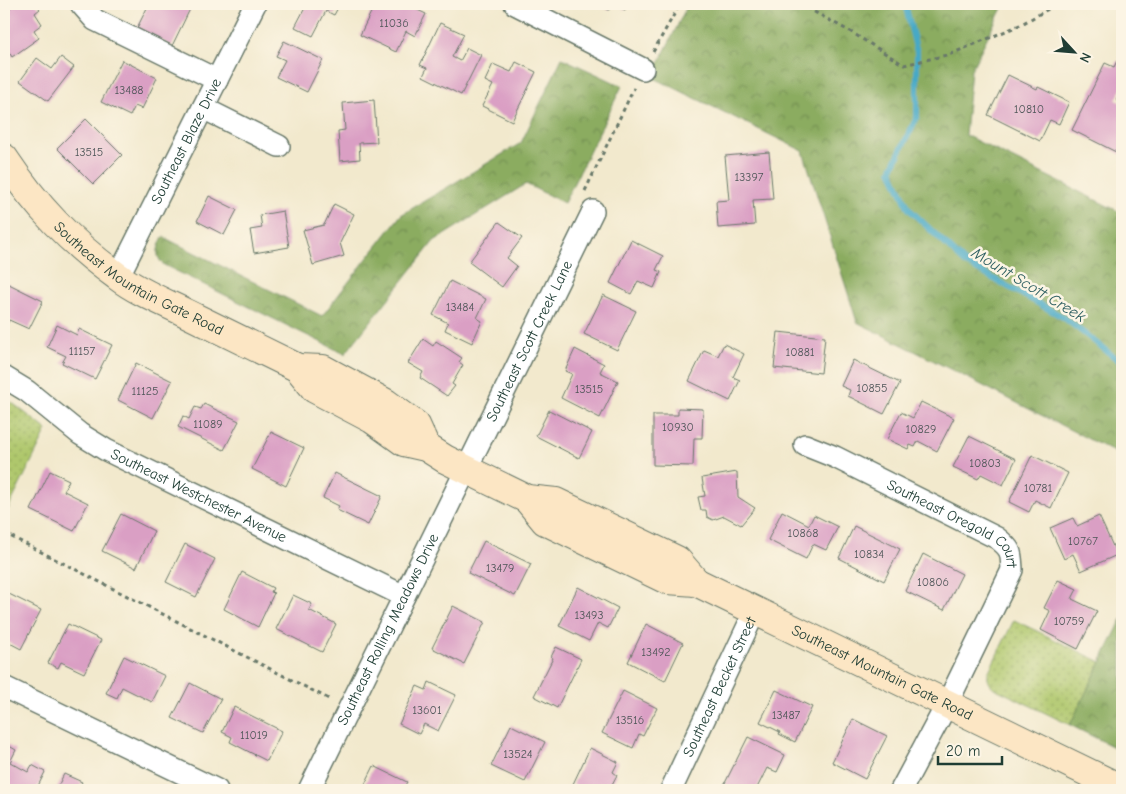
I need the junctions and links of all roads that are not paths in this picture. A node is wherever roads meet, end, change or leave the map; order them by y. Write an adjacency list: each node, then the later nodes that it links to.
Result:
1 (81, 4): 5 (street)
2 (255, 4): 5 (street, Southeast Blaze Drive)
3 (526, 6): 4 (street)
4 (643, 69)
5 (217, 80): 6 (street, Southeast Blaze Drive)
6 (203, 108): 7 (street); 10 (street, Southeast Blaze Drive)
7 (278, 146)
8 (4, 158): 10 (street, Southeast Mountain Gate Road)
9 (588, 203): 13 (street, Southeast Scott Creek Lane)
10 (118, 277): 13 (street, Southeast Mountain Gate Road)
11 (4, 377): 14 (street, Southeast Westchester Avenue)
12 (805, 446): 17 (street, Southeast Oregold Court)
13 (466, 470): 14 (street, Southeast Rolling Meadows Drive); 15 (street, Southeast Mountain Gate Road)
14 (404, 596): 20 (street, Southeast Rolling Meadows Drive)
15 (755, 611): 17 (street, Southeast Mountain Gate Road); 21 (street, Southeast Becket Street)
16 (4, 687): 19 (street)
17 (947, 704): 18 (street, Southeast Mountain Gate Road); 22 (street, Southeast Oregold Court)
18 (1122, 789)
19 (217, 790)
20 (309, 790)
21 (671, 790)
22 (901, 790)

